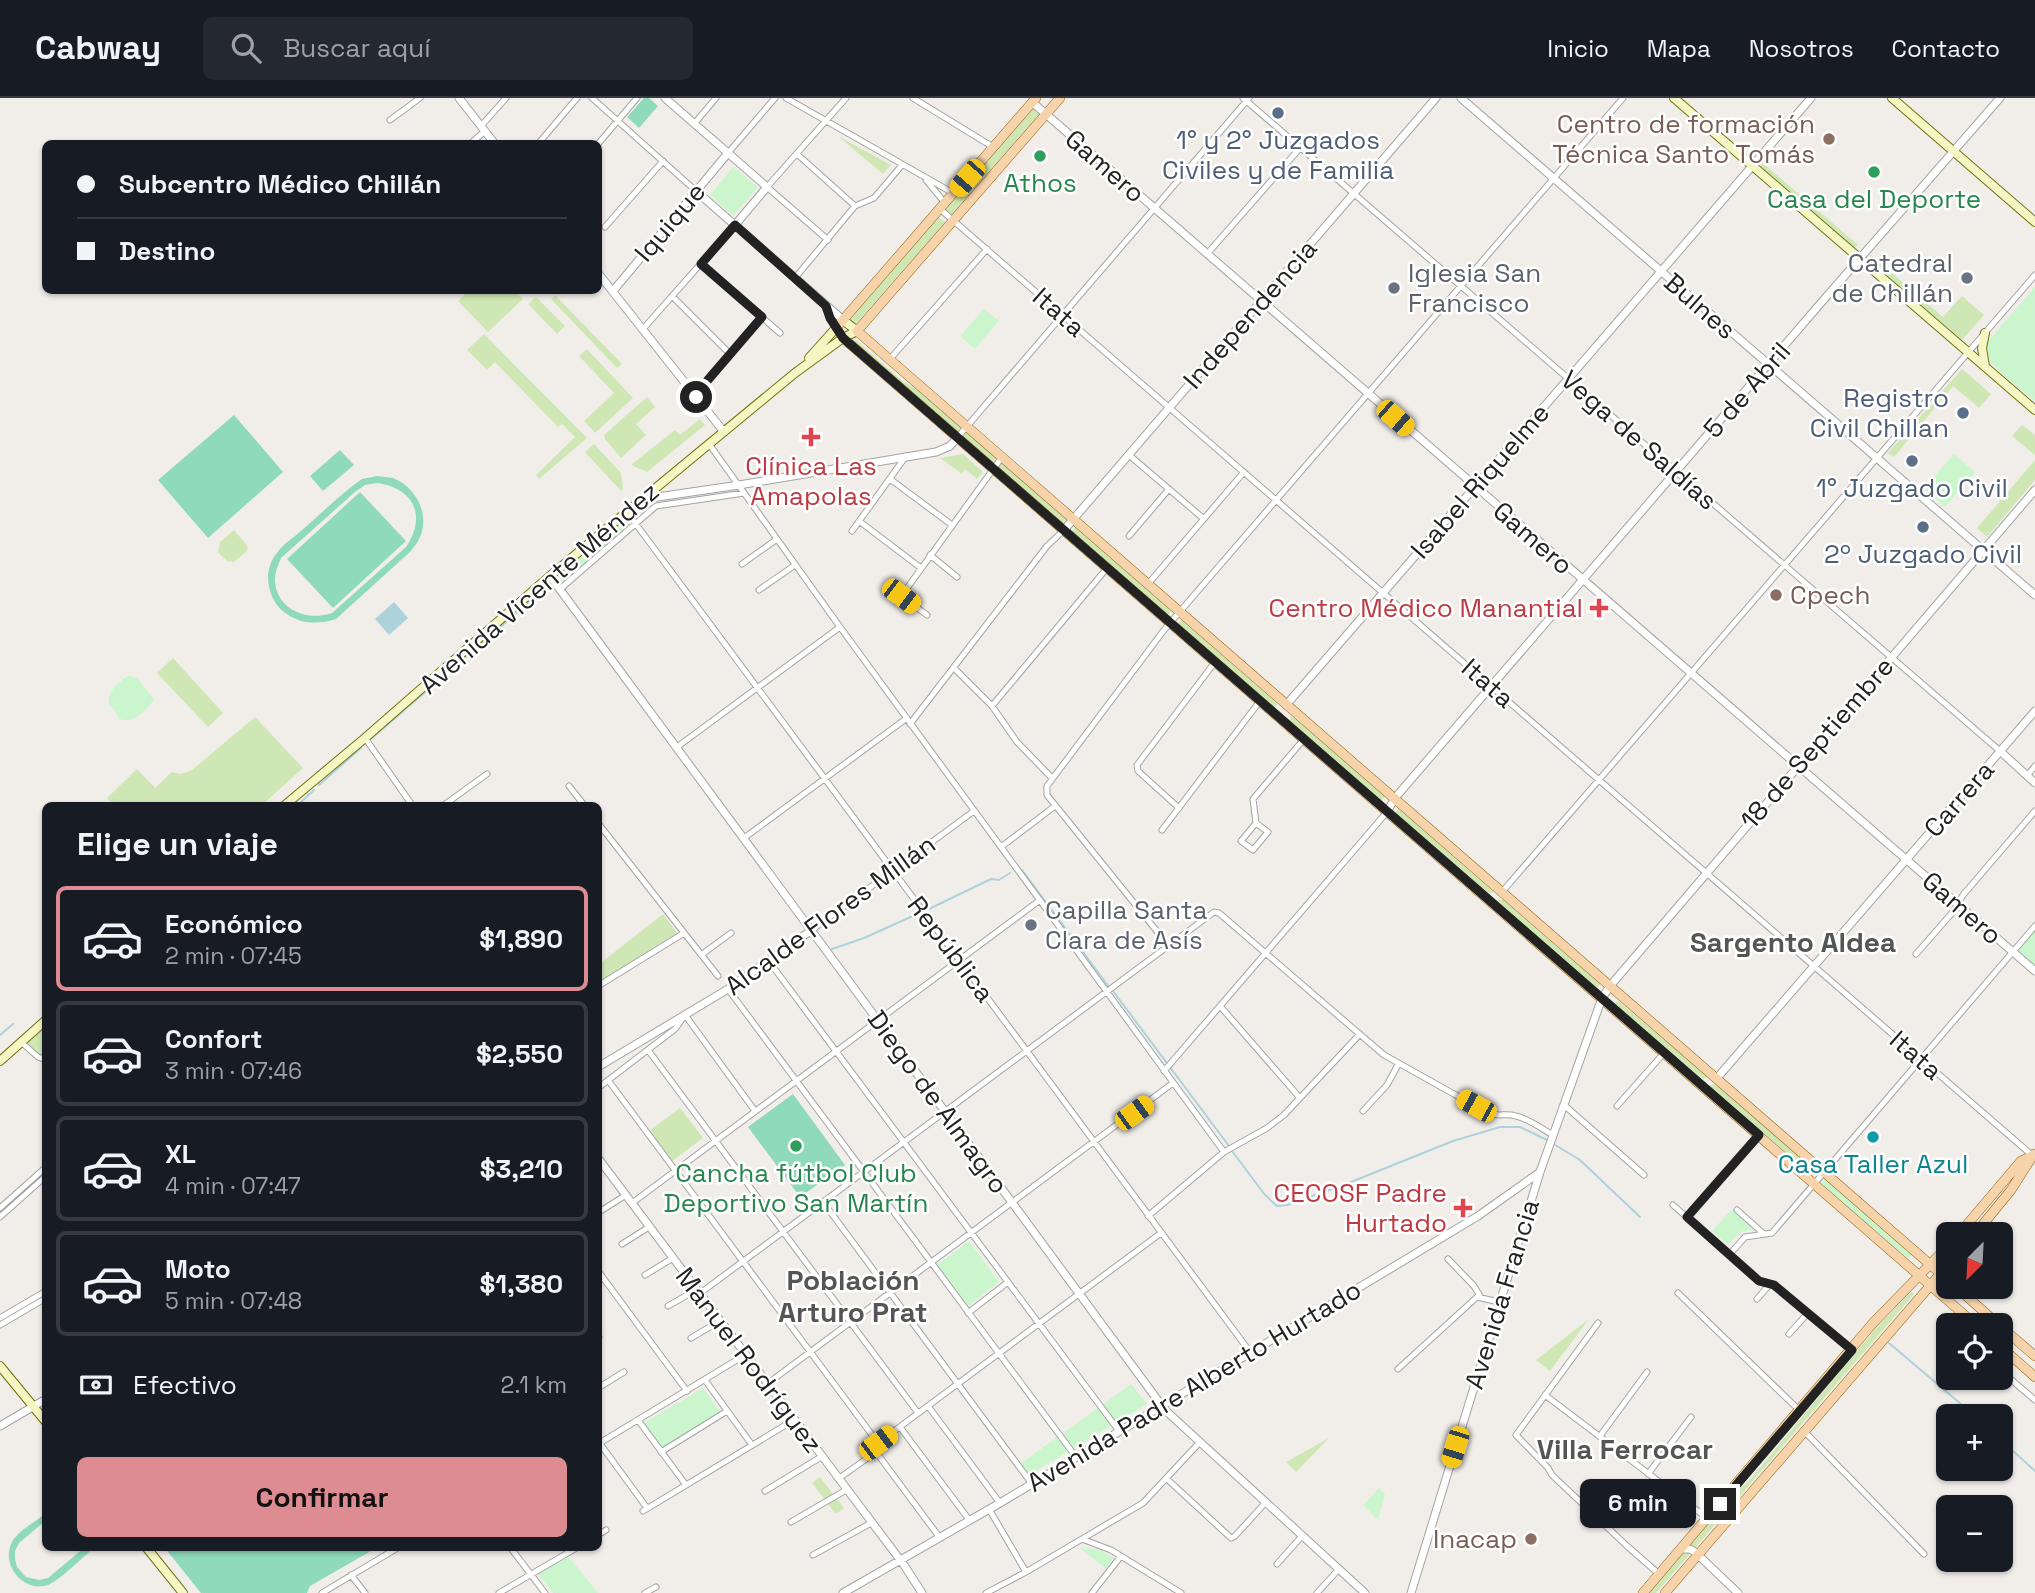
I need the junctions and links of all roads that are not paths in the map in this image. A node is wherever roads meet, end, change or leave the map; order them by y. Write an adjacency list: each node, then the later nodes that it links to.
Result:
1 (420, 98): 24 (street)
2 (459, 98): 28 (street)
3 (506, 98): 28 (street)
4 (577, 98): 31 (street)
5 (592, 98): 25 (street)
6 (637, 98): 25 (street)
7 (665, 98): 27 (street)
8 (716, 98): 27 (street)
9 (775, 98): 36 (street)
10 (786, 98): 26 (street)
11 (846, 98): 26 (street)
12 (913, 98): 33 (street)
13 (1060, 98): 23 (main road)
14 (1436, 98): 46 (street, Independencia)
15 (1461, 98): 42 (street, Bulnes)
16 (1623, 98): 42 (street)
17 (1674, 98): 40 (main road)
18 (1811, 98): 40 (street, Isabel Riquelme)
19 (1892, 98): 35 (main road)
20 (2000, 98): 35 (street, 5 de Abril)
21 (1246, 99): 34 (street, Vega de Saldías); 49 (street)
22 (1034, 100): 23 (street, Gamero); 33 (main road, Avenida Vicente Méndez)
23 (1046, 114): 49 (street, Gamero); 50 (main road)
24 (390, 120)
25 (617, 121): 32 (street); 38 (street)
26 (825, 121): 37 (street); 39 (street)
27 (694, 124): 36 (street)
28 (483, 128): 29 (street); 30 (street)
29 (473, 140)
30 (492, 140)
31 (541, 140)
32 (601, 140)
33 (993, 147): 45 (main road, Avenida Vicente Méndez)
34 (1300, 148): 46 (street, Vega de Saldías); 56 (street)
35 (1954, 151): 51 (main road); 57 (street, 5 de Abril)
36 (728, 153): 43 (street); 44 (street, Iquique)
37 (797, 153): 43 (street); 47 (street)
38 (663, 161): 44 (street); 53 (street)
39 (902, 164): 41 (street); 47 (street)
40 (1753, 166): 57 (main road); 59 (street, Isabel Riquelme)
41 (924, 177): 45 (street); 48 (street, Itata)
42 (1554, 178): 59 (street, Bulnes); 63 (street)
43 (768, 187): 52 (street); 54 (street)
44 (696, 191): 52 (street); 64 (street, Iquique)
45 (953, 193): 48 (main road, Avenida Vicente Méndez)
46 (1354, 194): 63 (street, Vega de Saldías); 66 (street, Independencia)
47 (855, 206): 54 (street)
48 (942, 206): 50 (street, Itata); 70 (main road, Avenida Vicente Méndez)
49 (1154, 208): 56 (street, Gamero); 68 (street)
50 (953, 220): 55 (street, Itata); 73 (main road)
51 (2035, 222)
52 (735, 225): 58 (street); 62 (street)
53 (605, 228)
54 (828, 240): 62 (street)
55 (986, 249): 68 (street, Itata); 79 (street)
56 (1207, 254): 66 (street, Gamero)
57 (1860, 258): 77 (main road); 80 (street, 5 de Abril)
58 (701, 264): 65 (street); 69 (street)
59 (1661, 272): 80 (street, Bulnes); 83 (street, Isabel Riquelme)
60 (2035, 275): 75 (street)
61 (602, 278): 64 (street)
62 (795, 278): 67 (street)
63 (1461, 287): 83 (street, Vega de Saldías); 85 (street)
64 (613, 291): 72 (street)
65 (672, 296): 72 (street); 78 (street)
66 (1261, 301): 85 (street, Gamero); 86 (street, Independencia)
67 (826, 306): 70 (street); 71 (street)
68 (1062, 315): 86 (street, Itata); 88 (street)
69 (762, 317): 74 (street); 78 (street)
70 (843, 320): 71 (main road, Avenida Vicente Méndez); 73 (main road)
71 (836, 328): 76 (main road); 82 (main road, Avenida Vicente Méndez)
72 (643, 329): 84 (street)
73 (857, 331): 76 (main road, Avenida Vicente Méndez); 79 (main road)
74 (780, 333)
75 (1985, 333): 77 (street); 81 (main road)
76 (843, 338): 82 (main road, Avenida Vicente Méndez); 90 (main road)
77 (1968, 352): 81 (main road); 95 (street)
78 (730, 354): 84 (street)
79 (890, 359): 88 (main road)
80 (1768, 365): 95 (street, Bulnes); 98 (street, 5 de Abril)
81 (1987, 369): 87 (main road)
82 (795, 373): 89 (main road, Avenida Vicente Méndez)
83 (1568, 379): 98 (street, Vega de Saldías); 101 (street, Isabel Riquelme)
84 (695, 395): 89 (street)
85 (1368, 395): 101 (street, Gamero); 106 (street)
86 (1169, 408): 92 (street, Independencia); 97 (street, Itata)
87 (2035, 410)
88 (967, 426): 90 (street); 94 (main road)
89 (724, 432): 91 (main road, Avenida Vicente Méndez)
90 (957, 438): 93 (street); 96 (main road)
91 (709, 444): 100 (street); 105 (main road, Avenida Vicente Méndez)
92 (1129, 455): 102 (street); 108 (street, Independencia)
93 (906, 456): 99 (street); 100 (street)
94 (1002, 457): 96 (street); 108 (main road)
95 (1877, 458): 117 (street, Bulnes); 121 (street)
96 (992, 468): 112 (street); 113 (main road)
97 (1244, 472): 106 (street, Itata); 109 (street)
98 (1676, 472): 121 (street, Vega de Saldías); 126 (street, 5 de Abril)
99 (890, 479): 110 (street); 112 (street)
100 (738, 485): 104 (street); 105 (street)
101 (1475, 487): 126 (street, Gamero); 130 (street, Isabel Riquelme)
102 (1169, 489): 109 (street); 115 (street)
103 (2035, 490): 117 (street, 18 de Septiembre)
104 (744, 493): 111 (street); 116 (street)
105 (643, 499): 107 (main road, Avenida Vicente Méndez)
106 (1276, 500): 130 (street, Itata); 134 (street)
107 (627, 512): 111 (street, República); 124 (main road, Avenida Vicente Méndez)
108 (1073, 520): 113 (street, Independencia); 127 (main road)
109 (1204, 520): 127 (street)
110 (859, 521): 114 (street); 122 (street)
111 (636, 524): 128 (street); 143 (street, República)
112 (952, 525): 118 (street)
113 (1064, 530): 123 (main road); 140 (street)
114 (852, 531)
115 (1129, 536)
116 (777, 539): 119 (street); 120 (street)
117 (1983, 551): 131 (street, Bulnes); 138 (street, 18 de Septiembre)
118 (930, 555): 122 (street); 125 (street)
119 (742, 564)
120 (795, 565): 129 (street); 137 (street)
121 (1784, 565): 138 (street, Vega de Saldías); 141 (street)
122 (921, 568): 132 (street)
123 (1107, 568): 136 (main road); 146 (street)
124 (550, 576): 128 (street, Diego de Almagro); 151 (main road, Avenida Vicente Méndez)
125 (957, 577)
126 (1583, 580): 141 (street, Gamero); 142 (street, 5 de Abril)
127 (1149, 584): 134 (main road)
128 (560, 589): 153 (street, Diego de Almagro)
129 (759, 590)
130 (1383, 593): 142 (street, Itata); 145 (street, Isabel Riquelme)
131 (2035, 595)
132 (901, 596): 133 (street); 135 (street)
133 (897, 602)
134 (1180, 611): 136 (street); 145 (main road)
135 (927, 615)
136 (1170, 623): 139 (main road); 159 (street)
137 (840, 627): 143 (street); 149 (street)
138 (1891, 657): 154 (street, Vega de Saldías); 155 (street, 18 de Septiembre)
139 (1215, 662): 144 (main road); 170 (street)
140 (954, 668): 146 (street); 149 (street)
141 (1690, 673): 155 (street, Gamero); 161 (street)
142 (1492, 687): 161 (street, Itata); 164 (street, 5 de Abril)
143 (757, 688): 153 (street); 160 (street, República)
144 (1260, 701): 150 (main road); 170 (street)
145 (1287, 704): 147 (main road)
146 (992, 706): 159 (street)
147 (1295, 711): 150 (main road); 164 (main road)
148 (2035, 711): 154 (street, Carrera)
149 (909, 721): 160 (street); 171 (street)
150 (1286, 724): 152 (main road)
151 (365, 738): 165 (main road, Avenida Vicente Méndez); 166 (street)
152 (1304, 739): 173 (main road); 174 (street)
153 (677, 747): 177 (street, Diego de Almagro)
154 (2000, 751): 158 (street, Vega de Saldías); 179 (street, Carrera)
155 (1798, 766): 179 (street, Gamero); 181 (street, 18 de Septiembre)
156 (2035, 766): 158 (street)
157 (486, 774): 167 (street)
158 (2027, 776): 162 (street, Vega de Saldías)
159 (1052, 778): 169 (street)
160 (825, 779): 177 (street); 180 (street, República)
161 (1599, 779): 181 (street, Itata); 182 (street)
162 (2035, 783)
163 (569, 786): 168 (street)
164 (1395, 799): 173 (street, 5 de Abril); 182 (main road)
165 (289, 802)
166 (410, 802)
167 (448, 802)
168 (582, 802)
169 (1055, 806): 178 (street); 190 (street)
170 (1179, 808): 176 (street)
171 (974, 811): 178 (street); 180 (street, Alcalde Flores Millán)
172 (2035, 811): 185 (street)
173 (1387, 812): 183 (main road); 191 (street)
174 (1256, 822): 174 (street)
175 (602, 828): 188 (street)
176 (1162, 830)
177 (744, 838): 187 (street, Diego de Almagro)
178 (1001, 848): 184 (street)
179 (1907, 860): 185 (street, Gamero); 197 (street, Carrera)
180 (893, 871): 187 (street, Alcalde Flores Millán); 196 (street, República)
181 (1706, 873): 197 (street, Itata); 201 (street, 18 de Septiembre)
182 (1502, 892): 183 (main road); 201 (main road)
183 (1481, 893): 204 (main road)
184 (1040, 900): 196 (street); 203 (street)
185 (1958, 904): 192 (street, Gamero); 193 (street)
186 (2035, 926): 192 (street)
187 (811, 930): 195 (street, Alcalde Flores Millán); 207 (street, Diego de Almagro)
188 (684, 933): 194 (street); 200 (street)
189 (730, 933): 194 (street)
190 (1168, 945): 191 (street); 203 (street)
191 (1266, 952): 205 (street); 209 (street)
192 (2013, 952): 198 (street, Gamero); 216 (street)
193 (1916, 954)
194 (701, 955): 199 (street)
195 (768, 960): 202 (street, Alcalde Flores Millán); 213 (street)
196 (959, 960): 207 (street); 212 (street, República)
197 (1815, 967): 216 (street, Itata); 221 (street, Carrera)
198 (2035, 971)
199 (718, 976)
200 (602, 982)
201 (1610, 986): 204 (street, 18 de Septiembre); 221 (main road)
202 (728, 989): 206 (street, Alcalde Flores Millán); 223 (street)
203 (1108, 991): 212 (street); 220 (street)
204 (1602, 998): 214 (main road); 228 (street, Avenida Francia)
205 (1220, 1006): 220 (street); 227 (street)
206 (685, 1015): 211 (street, Alcalde Flores Millán); 219 (street, Alcalde Flores Millán); 230 (street)
207 (878, 1020): 213 (street); 231 (street, Diego de Almagro)
208 (42, 1024): 210 (main road)
209 (1360, 1034): 218 (street); 227 (street)
210 (21, 1042): 215 (street); 217 (main road)
211 (648, 1050): 222 (street, Alcalde Flores Millán); 235 (street)
212 (1027, 1051): 231 (street); 237 (street, República)
213 (836, 1052): 223 (street); 236 (street)
214 (1664, 1053): 224 (main road); 229 (street)
215 (42, 1058)
216 (1921, 1059): 239 (street, Itata); 243 (street)
217 (0, 1061)
218 (1399, 1063): 232 (street); 234 (street)
219 (602, 1065)
220 (1168, 1066): 225 (street)
221 (1717, 1078): 224 (main road); 243 (main road)
222 (608, 1080): 226 (street, Alcalde Flores Millán); 242 (street)
223 (796, 1081): 230 (street); 244 (street)
224 (1698, 1082): 233 (main road)
225 (1173, 1083): 237 (street); 238 (street)
226 (602, 1084)
227 (1300, 1098): 238 (street)
228 (1564, 1105): 234 (street, Avenida Francia); 246 (street)
229 (1618, 1106)
230 (755, 1111): 235 (street)
231 (945, 1111): 236 (street); 251 (street, Diego de Almagro)
232 (1363, 1111)
233 (1759, 1135): 248 (main road); 259 (street)
234 (1552, 1139): 245 (street, Avenida Francia)
235 (716, 1141): 242 (street); 263 (street)
236 (903, 1142): 244 (street); 264 (street)
237 (1094, 1142): 251 (street); 257 (street, República)
238 (1229, 1149): 257 (street)
239 (2034, 1156): 260 (main road); 261 (main road)
240 (602, 1165): 249 (street, Manuel Rodríguez)
241 (42, 1171): 254 (street)
242 (676, 1171): 252 (street); 272 (street)
243 (1824, 1171): 248 (street); 274 (main road)
244 (863, 1172): 250 (street); 273 (street)
245 (1541, 1172): 292 (street, Avenida Francia); 311 (street, Avenida Padre Alberto Hurtado)
246 (1644, 1175)
247 (42, 1179): 258 (street)
248 (1815, 1184): 266 (street); 278 (main road)
249 (626, 1195): 252 (street, Manuel Rodríguez); 255 (street)
250 (823, 1202): 263 (street); 285 (street)
251 (1012, 1202): 264 (street); 286 (street, Diego de Almagro)
252 (632, 1203): 262 (street, Manuel Rodríguez)
253 (1673, 1205): 259 (street)
254 (0, 1208)
255 (602, 1210)
256 (1737, 1210): 266 (street)
257 (1148, 1216): 265 (street, República)
258 (0, 1217)
259 (1687, 1217): 268 (street)
260 (1969, 1222)
261 (1985, 1222)
262 (649, 1227): 267 (street); 269 (street, Manuel Rodríguez)
263 (783, 1231): 272 (street); 302 (street)
264 (971, 1233): 273 (street); 280 (street)
265 (1161, 1233): 286 (street); 311 (street, República)
266 (1765, 1234): 268 (street)
267 (622, 1244)
268 (1730, 1254): 281 (street)
269 (673, 1258): 276 (street); 283 (street, Manuel Rodríguez)
270 (1448, 1259): 288 (street)
271 (1936, 1259): 274 (main road)
272 (743, 1261): 283 (street); 310 (street)
273 (931, 1263): 285 (street); 295 (street)
274 (1931, 1265): 275 (main road); 278 (main road)
275 (1936, 1270)
276 (645, 1275)
277 (602, 1276): 326 (street)
278 (1920, 1276): 282 (main road); 309 (main road)
279 (1936, 1282): 282 (main road)
280 (1008, 1283): 295 (street); 304 (street)
281 (1770, 1284): 289 (street); 299 (street)
282 (1930, 1285): 294 (main road); 343 (main road)
283 (698, 1292): 293 (street); 301 (street, Manuel Rodríguez)
284 (42, 1293): 300 (street)
285 (891, 1293): 302 (street); 324 (street)
286 (1080, 1293): 304 (street); 330 (street, Diego de Almagro)
287 (1678, 1293): 334 (street)
288 (1480, 1296): 292 (street); 317 (street)
289 (1757, 1299)
290 (1970, 1299): 298 (main road)
291 (42, 1300): 305 (street)
292 (1499, 1302): 404 (street, Avenida Francia)
293 (668, 1306)
294 (1958, 1310): 296 (street); 297 (main road)
295 (968, 1313): 312 (street)
296 (1957, 1313)
297 (1962, 1313)
298 (1986, 1313)
299 (1807, 1314): 306 (street); 309 (street)
300 (0, 1318)
301 (720, 1321): 308 (street); 313 (street, Manuel Rodríguez)
302 (851, 1322): 310 (street); 335 (street)
303 (1598, 1323): 327 (street)
304 (1039, 1324): 312 (street); 342 (street)
305 (0, 1325)
306 (1789, 1334)
307 (2013, 1337): 314 (main road)
308 (691, 1338)
309 (1852, 1350): 334 (main road)
310 (810, 1352): 323 (street); 346 (street)
311 (1250, 1352): 330 (street, Avenida Padre Alberto Hurtado)
312 (998, 1354): 324 (street); 353 (street)
313 (745, 1355): 321 (street); 323 (street, Manuel Rodríguez)
314 (2035, 1356)
315 (2013, 1358): 320 (main road)
316 (0, 1366): 331 (main road)
317 (1398, 1369)
318 (624, 1372): 325 (street)
319 (1647, 1372): 344 (street)
320 (2035, 1377)
321 (705, 1380): 326 (street); 333 (street)
322 (2013, 1381): 328 (street)
323 (767, 1384): 339 (street, Manuel Rodríguez)
324 (958, 1384): 332 (street); 357 (street)
325 (602, 1386)
326 (687, 1391): 338 (street)
327 (1545, 1395): 344 (street); 385 (street)
328 (2035, 1400)
329 (42, 1401): 331 (street)
330 (1162, 1405): 342 (street, Avenida Padre Alberto Hurtado); 347 (street, Diego de Almagro)
331 (33, 1406): 336 (main road); 340 (street)
332 (928, 1406): 335 (street); 362 (street)
333 (727, 1411): 348 (street); 350 (street)
334 (1800, 1411): 364 (main road)
335 (918, 1413): 341 (street)
336 (42, 1417)
337 (1691, 1417): 354 (street)
338 (638, 1420): 345 (street); 350 (street)
339 (794, 1420): 348 (street); 352 (street, Manuel Rodríguez)
340 (0, 1426)
341 (900, 1427): 346 (street); 365 (street)
342 (1119, 1431): 353 (street, Avenida Padre Alberto Hurtado)
343 (1804, 1431): 378 (street); 379 (main road)
344 (1600, 1436): 354 (street)
345 (602, 1440)
346 (878, 1443): 351 (street)
347 (1200, 1443): 356 (street); 361 (street, Diego de Almagro)
348 (752, 1445): 358 (street)
349 (602, 1446): 358 (street)
350 (662, 1452): 358 (street)
351 (876, 1452): 355 (street); 371 (street)
352 (821, 1457): 355 (street, Manuel Rodríguez); 360 (street)
353 (1076, 1457): 357 (street, Avenida Padre Alberto Hurtado)
354 (1648, 1474): 364 (street)
355 (838, 1479): 359 (street, Manuel Rodríguez)
356 (1167, 1479): 361 (street); 372 (street)
357 (1032, 1484): 362 (street, Avenida Padre Alberto Hurtado)
358 (686, 1485)
359 (846, 1490): 366 (street); 367 (street, Manuel Rodríguez)
360 (765, 1491)
361 (1266, 1502): 370 (street, Diego de Almagro)
362 (1000, 1503): 363 (street, Avenida Padre Alberto Hurtado)
363 (989, 1509): 365 (street, Avenida Padre Alberto Hurtado); 386 (street)
364 (1707, 1518): 373 (main road)
365 (970, 1521): 371 (street, Avenida Padre Alberto Hurtado)
366 (791, 1522)
367 (870, 1523): 380 (street); 382 (street, Manuel Rodríguez)
368 (606, 1530): 369 (street)
369 (602, 1532)
370 (1302, 1536): 383 (street); 384 (street, Diego de Almagro)
371 (940, 1538): 382 (street, Avenida Padre Alberto Hurtado)
372 (1082, 1539): 381 (street); 386 (street)
373 (1681, 1549): 379 (street); 385 (main road)
374 (149, 1551): 391 (main road)
375 (392, 1551): 387 (street)
376 (513, 1551): 388 (street)
377 (571, 1551): 388 (street)
378 (1924, 1553)
379 (1698, 1554): 389 (main road); 407 (street)
380 (813, 1555)
381 (1121, 1556): 400 (street); 401 (street)
382 (900, 1561): 397 (street, Avenida Padre Alberto Hurtado); 398 (street, Manuel Rodríguez)
383 (1277, 1563)
384 (1339, 1569): 402 (street); 403 (street, Diego de Almagro)
385 (1663, 1570): 389 (main road); 405 (main road)
386 (1026, 1572): 399 (street)
387 (351, 1575): 392 (street); 393 (street)
388 (531, 1575): 394 (street); 395 (street)
389 (1679, 1576): 406 (main road)
390 (656, 1587): 396 (street)
391 (183, 1593)
392 (322, 1593)
393 (365, 1593)
394 (499, 1593)
395 (545, 1593)
396 (645, 1593)
397 (843, 1593)
398 (922, 1593)
399 (986, 1593)
400 (1092, 1593)
401 (1180, 1593)
402 (1317, 1593)
403 (1365, 1593)
404 (1411, 1593)
405 (1643, 1593)
406 (1665, 1593)
407 (1738, 1593)

